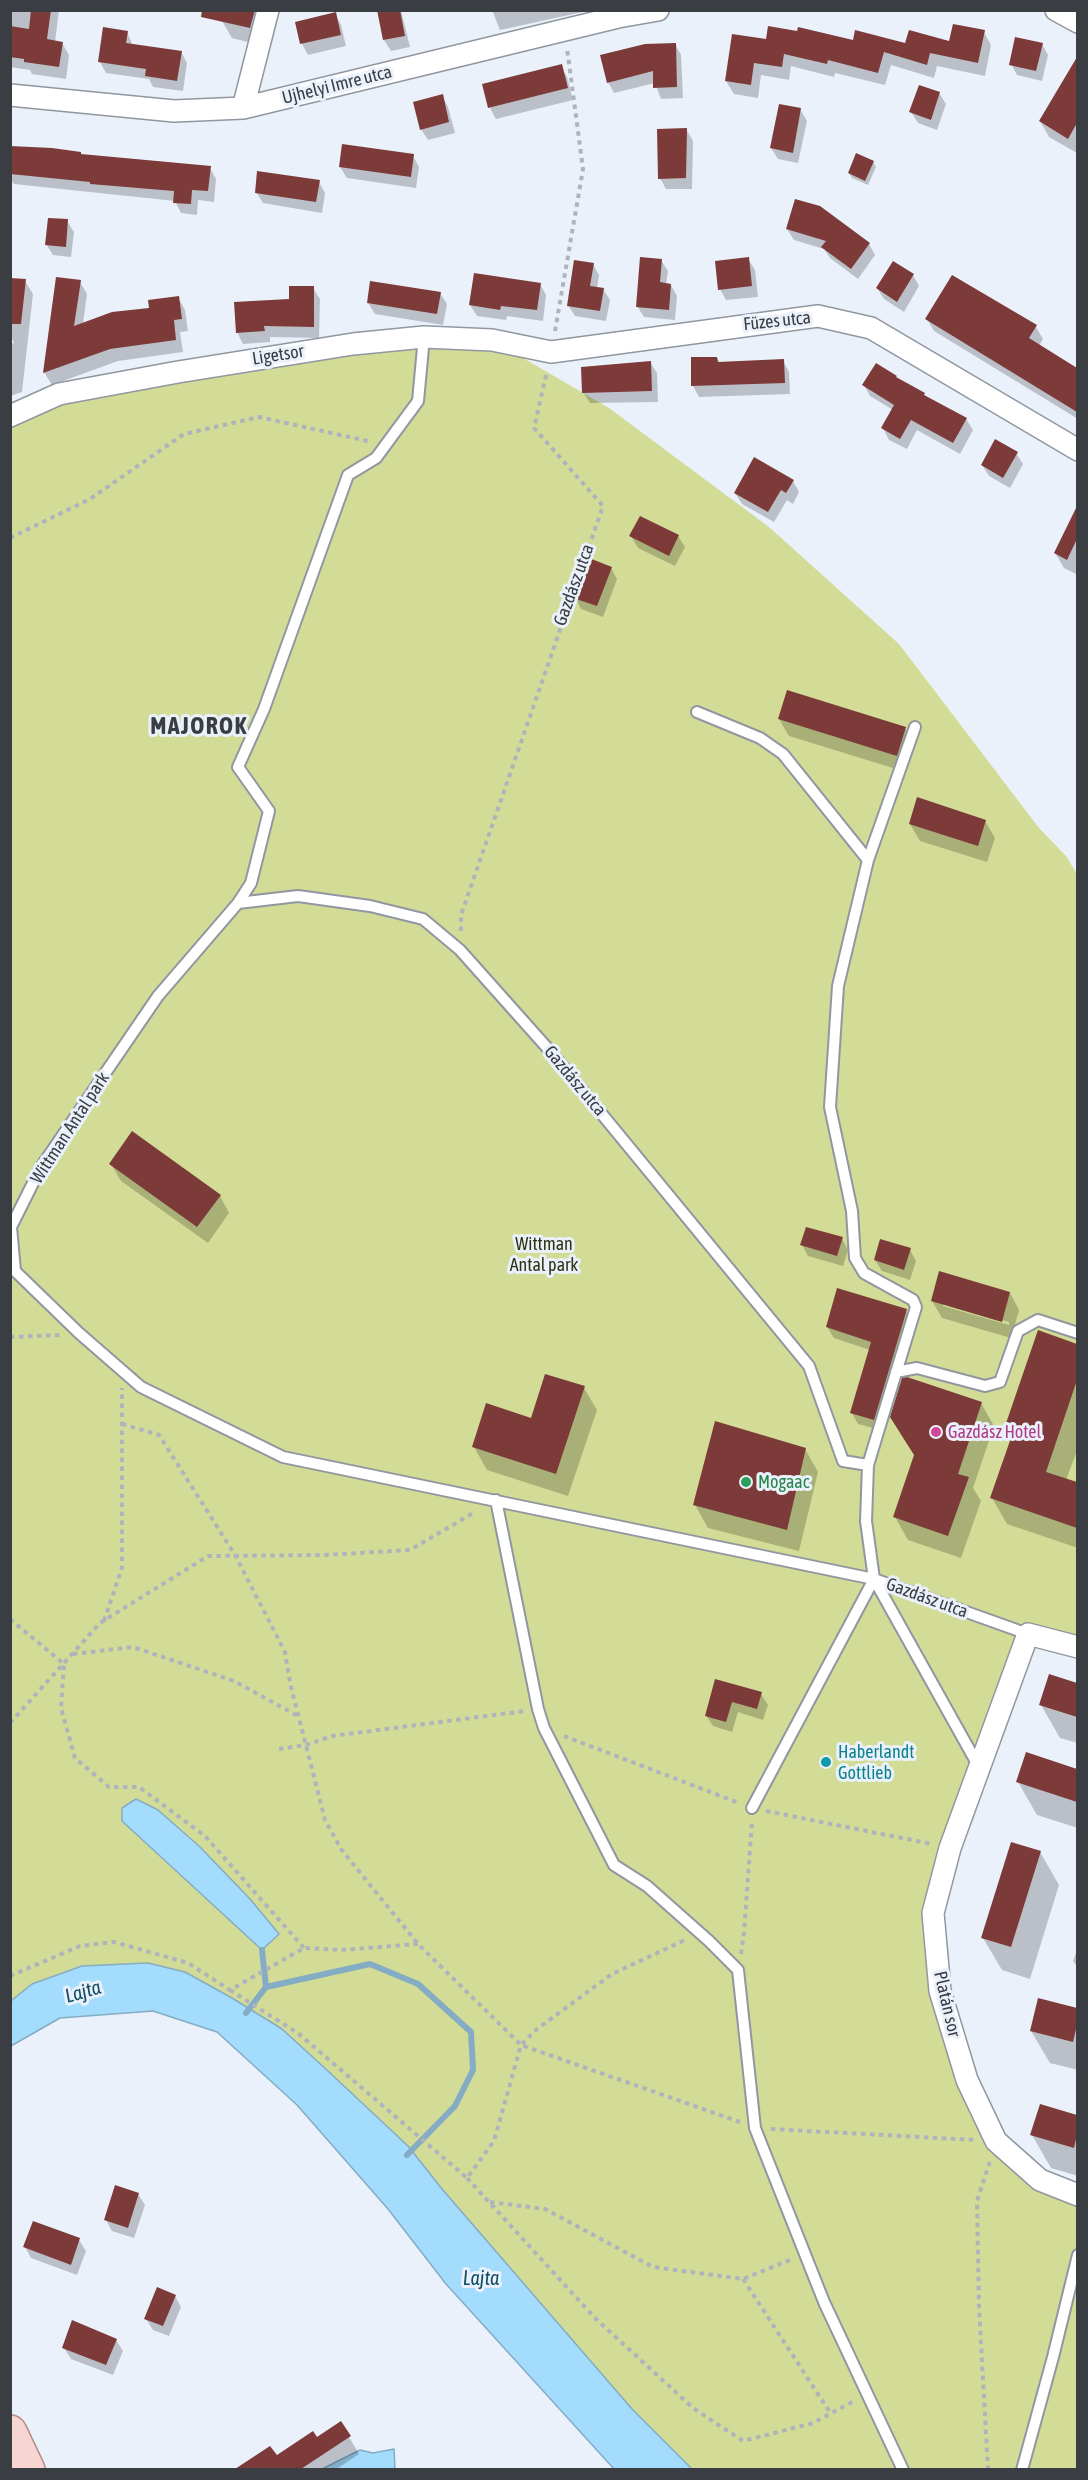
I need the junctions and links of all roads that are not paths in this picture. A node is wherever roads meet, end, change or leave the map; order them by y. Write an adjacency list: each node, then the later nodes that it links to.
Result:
1 (268, 10): 6 (street)
2 (658, 10): 6 (street, Ujhelyi Imre utca)
3 (1056, 10): 4 (street)
4 (1077, 22)
5 (10, 95): 6 (street, Ujhelyi Imre utca)
6 (243, 108)
7 (424, 337): 8 (street, Ligetsor); 9 (street, Ligetsor); 14 (lane, Wittman Antal park)
8 (551, 352): 10 (street, Füzes utca)
9 (10, 416)
10 (1077, 450)
11 (697, 712): 13 (lane)
12 (915, 727): 13 (lane)
13 (868, 860): 16 (lane)
14 (238, 903): 17 (lane, Gazdász utca); 18 (lane, Wittman Antal park)
15 (1077, 1333): 16 (lane)
16 (896, 1372): 17 (lane)
17 (868, 1465): 19 (lane, Gazdász utca)
18 (496, 1500): 19 (lane, Wittman Antal park); 28 (lane)
19 (874, 1579): 20 (lane, Gazdász utca); 22 (lane); 23 (lane)
20 (1028, 1634): 21 (street, Gazdász utca); 22 (street, Platán sor)
21 (1077, 1647)
22 (979, 1767): 24 (street, Platán sor)
23 (753, 1808)
24 (1077, 2195)
25 (1077, 2255): 29 (lane)
26 (10, 2432): 27 (main road)
27 (28, 2469)
28 (903, 2469)
29 (1022, 2469)

